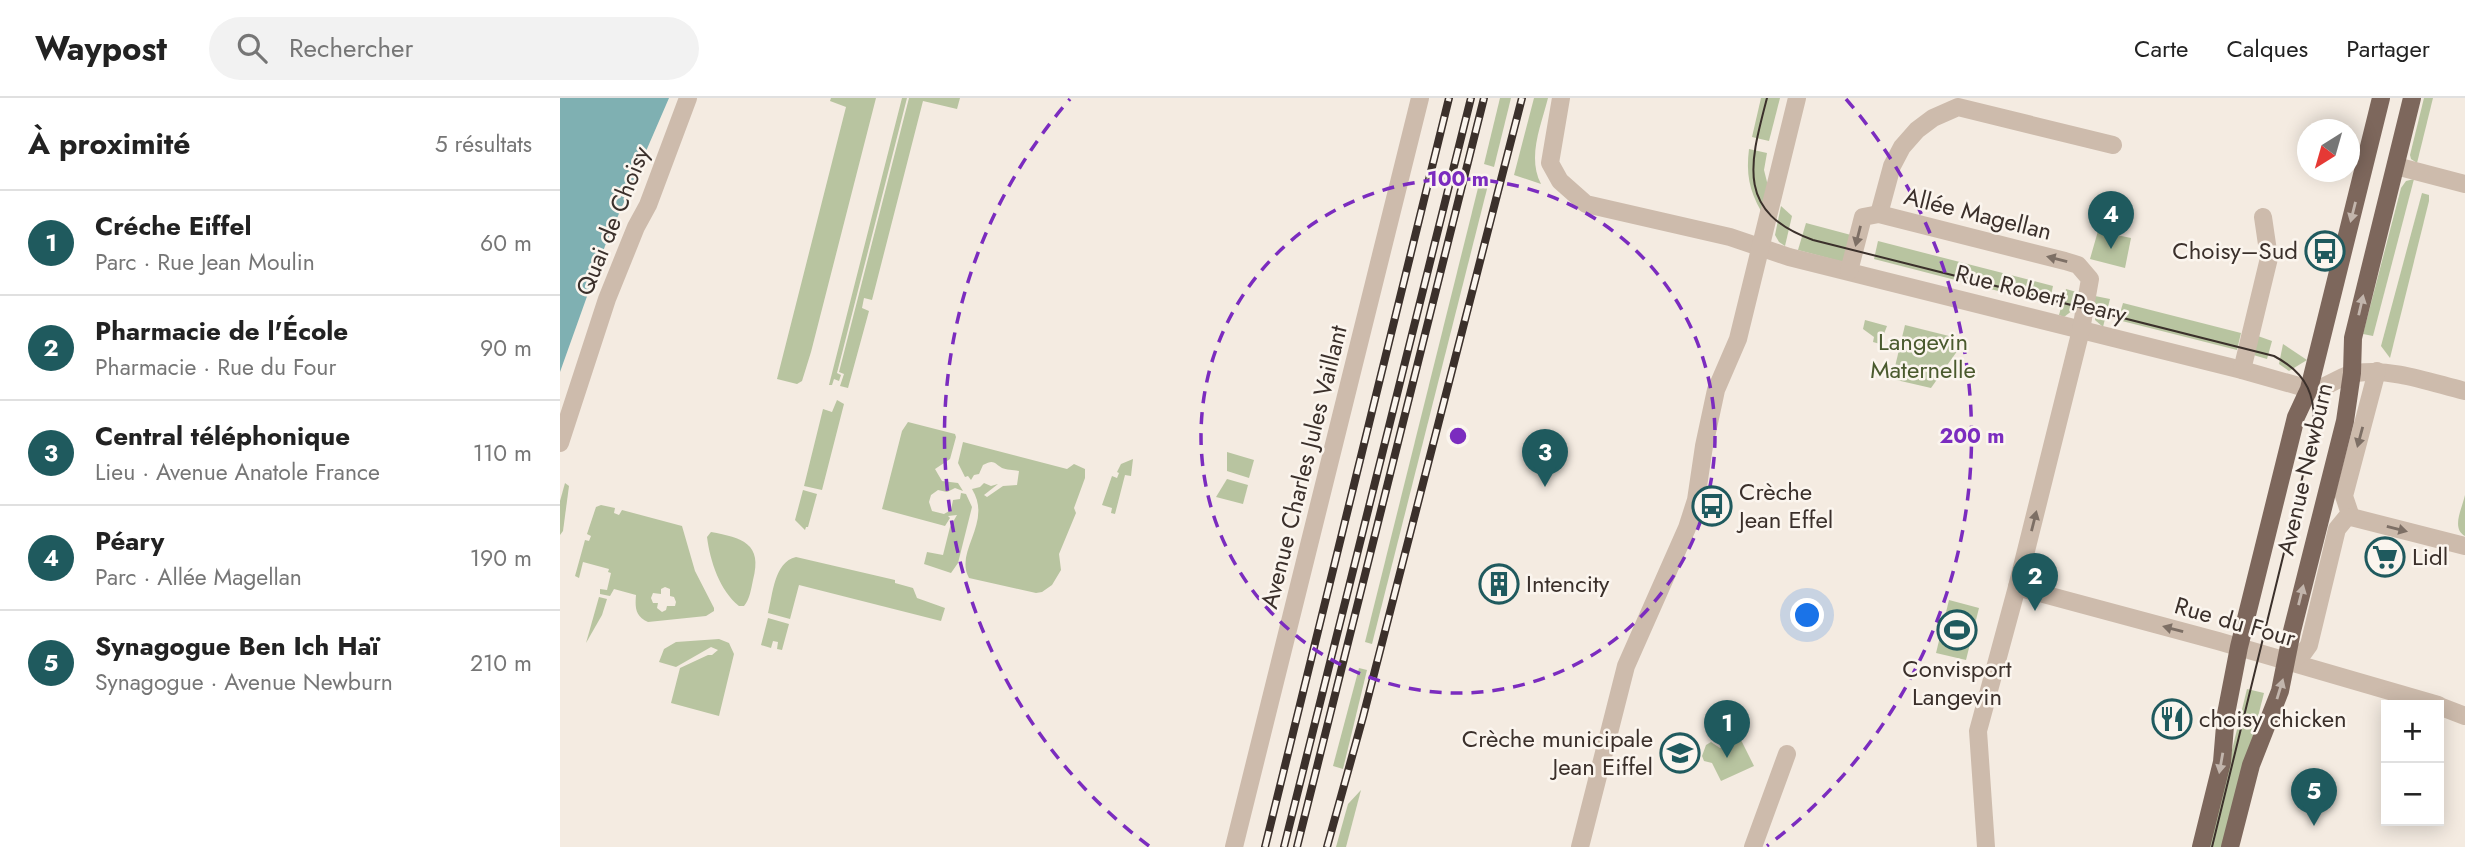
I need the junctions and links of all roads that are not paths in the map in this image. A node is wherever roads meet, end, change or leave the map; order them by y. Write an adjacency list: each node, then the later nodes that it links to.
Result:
1 (688, 98): 20 (street, Quai de Choisy)
2 (1420, 98): 30 (street, Avenue Charles Jules Vaillant)
3 (1561, 98): 12 (street, Rue Robert Peary)
4 (1797, 98): 12 (street)
5 (2381, 98): 18 (main road, Avenue Newburn, one-way to 18)
6 (2412, 98): 8 (main road, Avenue Newburn)
7 (2113, 145): 10 (street, Allée Magellan)
8 (2396, 166): 9 (street); 17 (main road, Avenue Newburn, one-way to 8)
9 (2465, 184)
10 (1879, 214): 13 (street, Allée Magellan, one-way to 13); 14 (street, Allée Magellan, one-way to 10)
11 (2263, 217): 15 (street)
12 (1760, 246): 13 (street, Rue Robert Peary); 31 (street)
13 (1849, 271): 14 (street, Rue Robert Peary)
14 (2081, 330): 15 (street, Rue Robert Peary); 23 (street, one-way to 14)
15 (2242, 370): 18 (street, Rue Robert Peary)
16 (2377, 372): 17 (street); 19 (street); 21 (street, one-way to 21)
17 (2352, 373): 18 (street); 25 (main road, Avenue Newburn, one-way to 17)
18 (2309, 389): 24 (main road, Avenue Newburn)
19 (2465, 391)
20 (560, 443)
21 (2351, 517): 22 (street, one-way to 22); 25 (street)
22 (2465, 546)
23 (2017, 587): 24 (street, Rue du Four, one-way to 23); 33 (street)
24 (2239, 647): 25 (street, Rue du Four); 34 (main road, Avenue Newburn, one-way to 34)
25 (2287, 662): 26 (street, Rue du Four); 35 (main road, Avenue Newburn, one-way to 25)
26 (2420, 700)
27 (2444, 707): 28 (street, Rue du Four)
28 (2465, 716)
29 (1787, 754): 32 (street)
30 (1234, 847)
31 (1580, 847)
32 (1753, 847)
33 (1986, 847)
34 (2201, 847)
35 (2231, 847)

